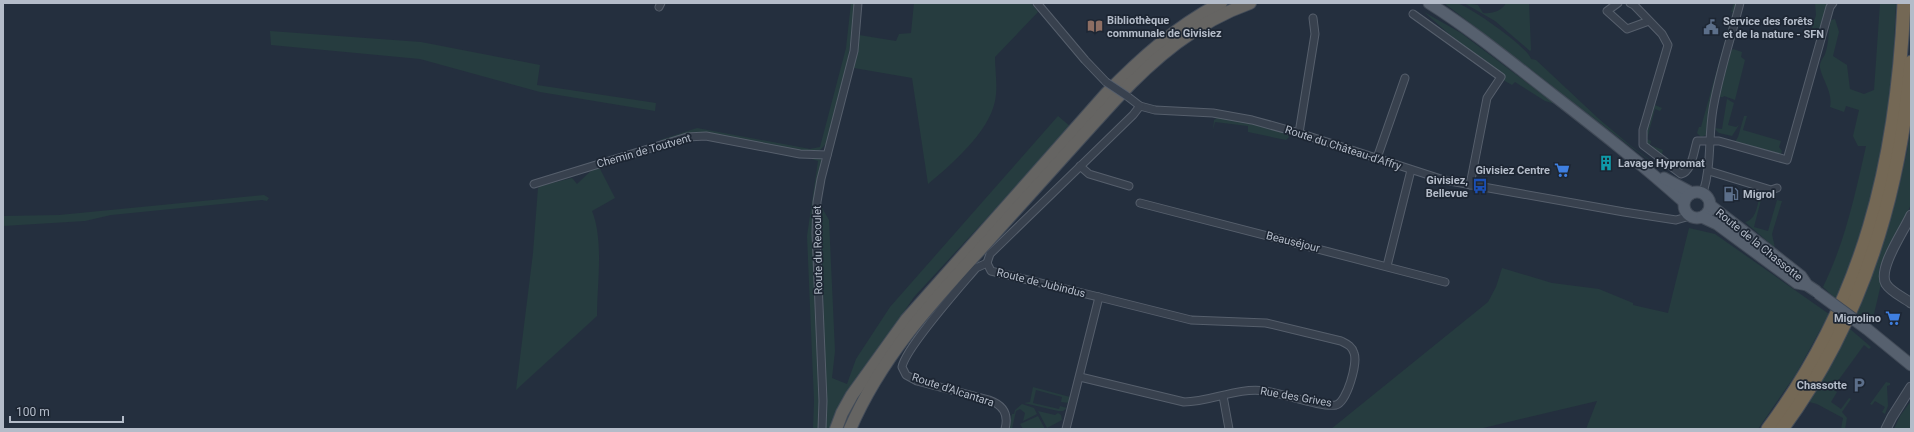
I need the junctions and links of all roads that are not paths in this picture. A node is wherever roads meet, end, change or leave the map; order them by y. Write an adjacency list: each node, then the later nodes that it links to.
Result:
1 (858, 3): 21 (street, Route du Recoulet)
2 (1038, 3): 18 (street, Route du Château-d'Affry, bridge)
3 (1221, 3): 47 (highway)
4 (1250, 3): 48 (highway)
5 (1419, 3): 12 (main road)
6 (1429, 3): 12 (main road)
7 (1618, 3): 15 (street)
8 (1630, 3): 15 (street)
9 (1740, 3): 20 (street)
10 (1833, 3): 20 (street)
11 (1904, 3): 52 (highway)
12 (1445, 13): 30 (main road)
13 (1413, 14): 27 (street)
14 (1313, 18): 19 (street)
15 (1649, 21): 20 (street)
16 (1911, 62): 53 (highway)
17 (1405, 78): 22 (street)
18 (1140, 106): 19 (street, Route du Château-d'Affry); 23 (street, Route de Jubindus)
19 (1299, 133): 22 (street, Route du Château-d'Affry)
20 (1711, 141): 25 (street)
21 (827, 155): 26 (street, Chemin de Toutvent); 46 (street, Route du Recoulet)
22 (1377, 158): 24 (street, Route du Château-d'Affry)
23 (1080, 166): 28 (street); 36 (street, Route de Jubindus)
24 (1411, 170): 27 (street, Route du Château-d'Affry); 37 (street)
25 (1709, 172): 29 (street); 30 (street)
26 (534, 184)
27 (1470, 184): 34 (street, Route du Château-d'Affry)
28 (1129, 186)
29 (1777, 188)
30 (1693, 196): 32 (main road); 34 (main road)
31 (1140, 203): 37 (street, Beauséjour)
32 (1710, 206): 35 (main road); 39 (main road, Route de la Chassotte)
33 (1911, 215): 41 (street)
34 (1690, 216): 35 (main road)
35 (1702, 217): 39 (main road, Route de la Chassotte)
36 (987, 263): 40 (street, Route de Jubindus); 49 (street, Route d'Alcantara)
37 (1387, 266): 38 (street, Beauséjour)
38 (1445, 282)
39 (1814, 290): 42 (main road, Route de la Chassotte, bridge)
40 (1100, 297): 43 (street, Route de Jubindus); 45 (street, Rue des Grives)
41 (1911, 303)
42 (1911, 365)
43 (1080, 377): 45 (street, Rue des Grives); 50 (street, Route de Jubindus)
44 (1911, 387): 54 (street)
45 (1223, 396): 51 (street)
46 (822, 429)
47 (836, 429)
48 (850, 429)
49 (1005, 429)
50 (1066, 429)
51 (1229, 429)
52 (1768, 429)
53 (1782, 429)
54 (1886, 429)

